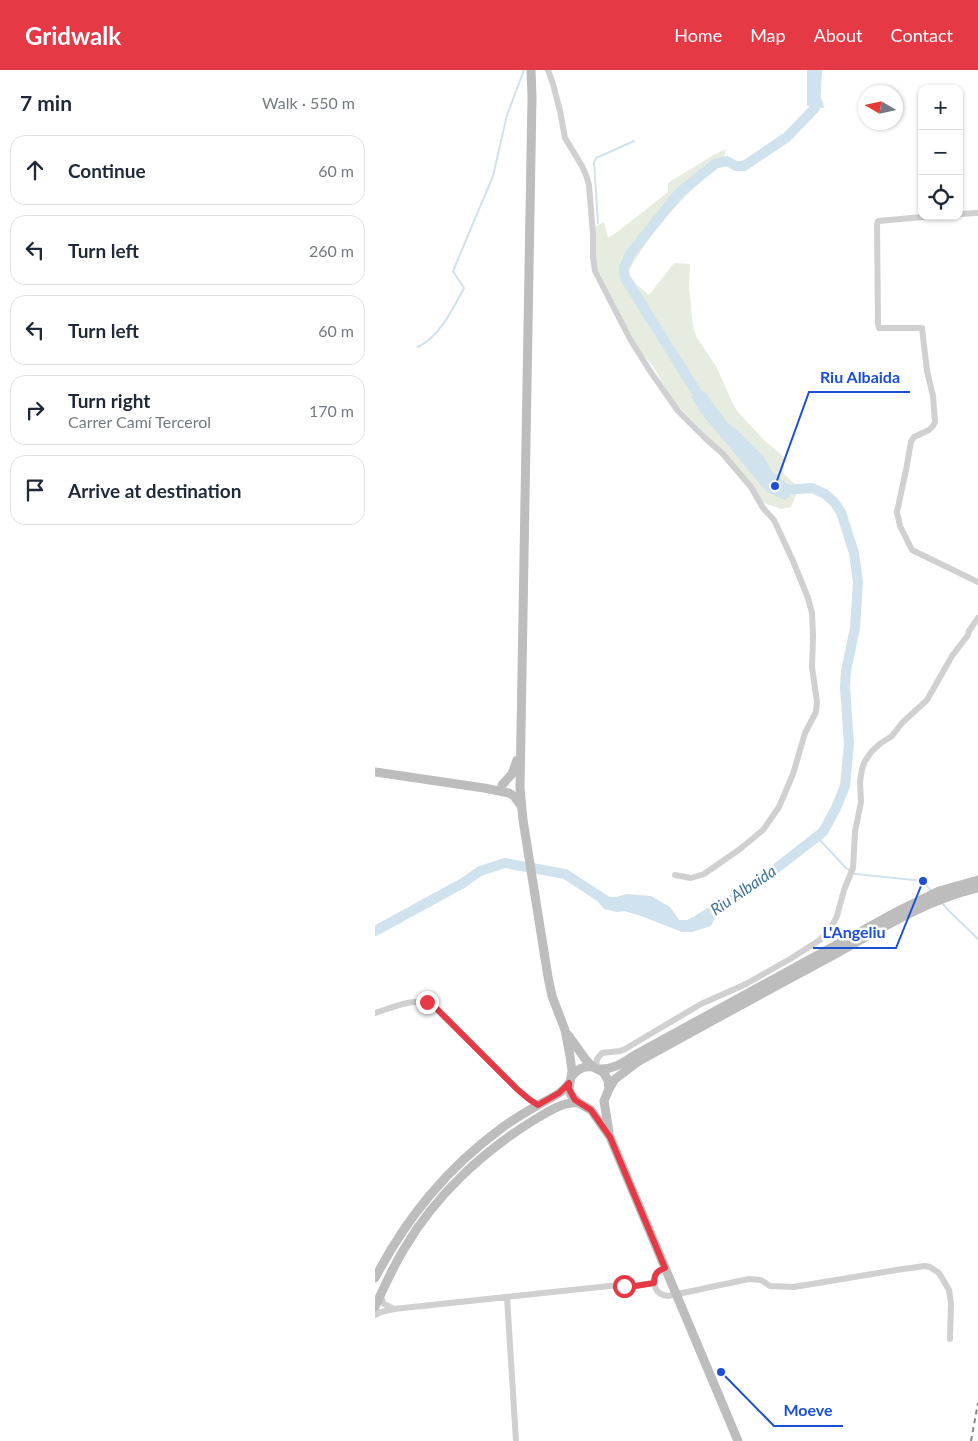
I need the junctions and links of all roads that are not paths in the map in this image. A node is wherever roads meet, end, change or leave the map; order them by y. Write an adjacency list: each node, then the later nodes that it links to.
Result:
1 (531, 70): 8 (street)
2 (548, 70): 15 (street)
3 (978, 213): 4 (street)
4 (963, 214)
5 (918, 217): 6 (street)
6 (978, 582)
7 (978, 618): 22 (street)
8 (521, 745): 10 (street); 12 (street)
9 (375, 772): 11 (street)
10 (502, 785): 11 (street); 12 (street)
11 (485, 788): 13 (street)
12 (520, 788): 13 (street); 14 (street)
13 (509, 793): 14 (street)
14 (521, 806): 21 (street)
15 (675, 875)
16 (978, 880): 17 (street)
17 (962, 888): 18 (street); 19 (street)
18 (978, 888)
19 (903, 913): 22 (street); 25 (street)
20 (375, 1013): 24 (street)
21 (565, 1030): 22 (street); 23 (street)
22 (596, 1068): 23 (street); 25 (street)
23 (570, 1080): 26 (street); 27 (street)
24 (521, 1093): 26 (street); 28 (street)
25 (607, 1093): 27 (street); 29 (street)
26 (538, 1105): 28 (street)
27 (582, 1105): 29 (street); 34 (street)
28 (528, 1111): 31 (street)
29 (610, 1137): 30 (street)
30 (665, 1268): 32 (street); 33 (street)
31 (375, 1278)
32 (654, 1283): 33 (street); 35 (street)
33 (677, 1294): 39 (street); 41 (street)
34 (380, 1295): 36 (street); 37 (street)
35 (507, 1297): 37 (street); 40 (street)
36 (375, 1307)
37 (394, 1309): 38 (street)
38 (375, 1315)
39 (950, 1339)
40 (516, 1441)
41 (738, 1441)

